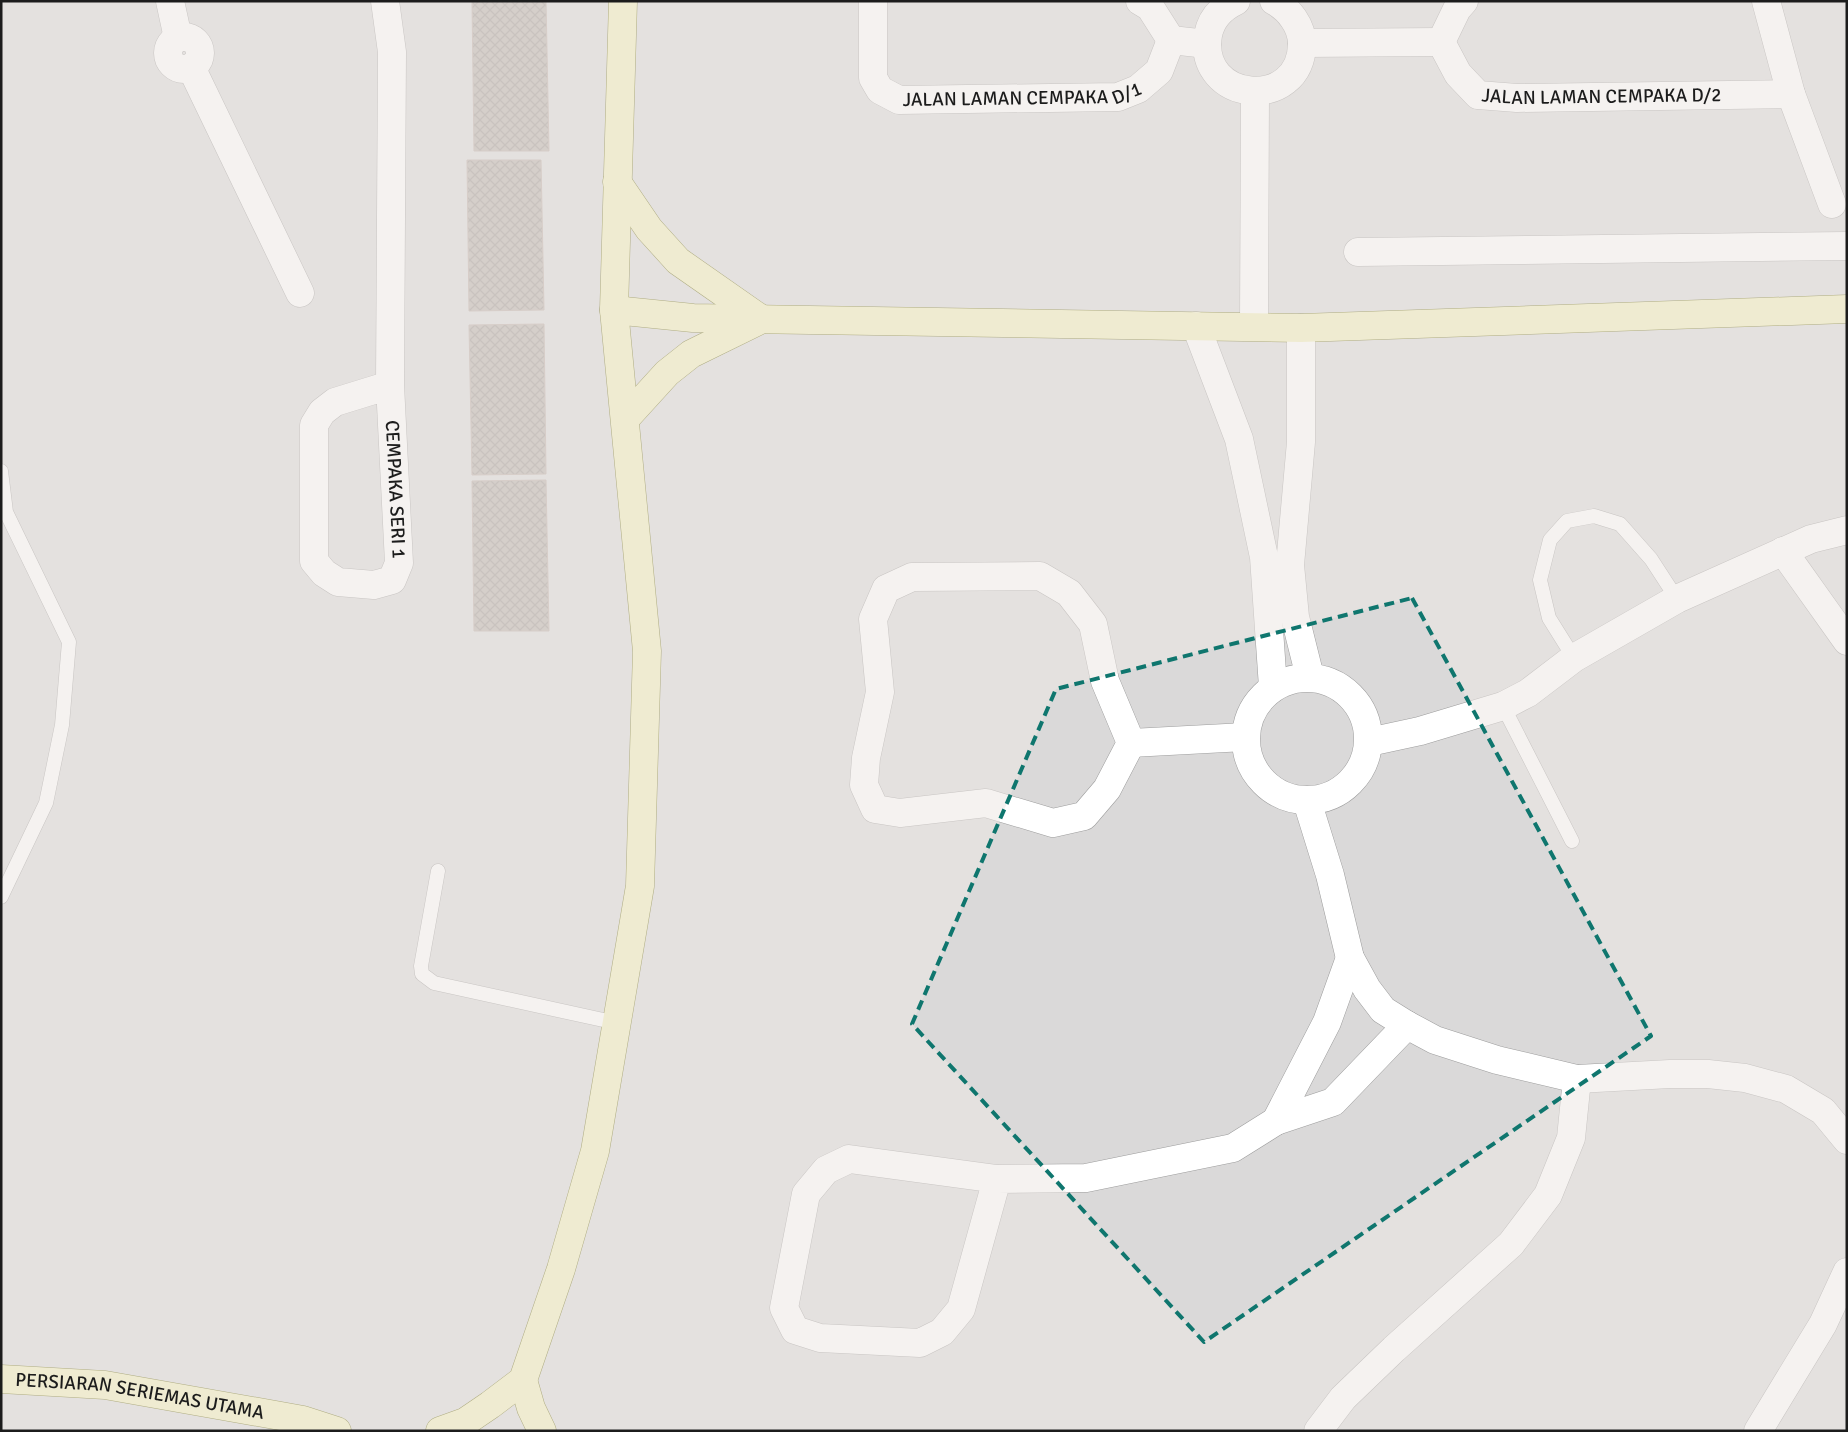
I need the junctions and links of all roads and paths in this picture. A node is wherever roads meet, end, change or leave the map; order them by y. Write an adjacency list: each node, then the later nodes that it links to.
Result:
1 (170, 1): 22 (street)
2 (385, 1): 15 (street, CEMPAKA SERI 1)
3 (405, 1): 15 (street, CEMPAKA SERI 1)
4 (623, 1): 18 (street)
5 (873, 1): 11 (street, JALAN LAMAN CEMPAKA D/1)
6 (1140, 1): 11 (street)
7 (1236, 1): 14 (street)
8 (1274, 1): 13 (street)
9 (1464, 1): 12 (street)
10 (1766, 1): 17 (street)
11 (1171, 40): 14 (street)
12 (1441, 42): 13 (street); 17 (street, JALAN LAMAN CEMPAKA D/2)
13 (1302, 43): 16 (street)
14 (1207, 44): 16 (street)
15 (392, 52): 29 (street, CEMPAKA SERI 1)
16 (1255, 92): 27 (street)
17 (1791, 94): 19 (street)
18 (617, 182): 24 (street); 25 (street)
19 (1832, 204)
20 (1847, 246): 21 (street)
21 (1358, 252)
22 (300, 293)
23 (1845, 309): 28 (street)
24 (614, 310): 25 (street); 30 (street)
25 (761, 319): 26 (street); 30 (street)
26 (1196, 326): 27 (street); 38 (street)
27 (1254, 326): 28 (street)
28 (1301, 328): 37 (street)
29 (390, 385): 29 (street, CEMPAKA SERI 1)
30 (626, 418): 48 (street)
31 (1, 471): 46 (lane)
32 (1847, 530): 33 (street)
33 (1783, 552): 34 (street); 35 (street)
34 (1677, 598): 36 (street); 36 (lane)
35 (1847, 641)
36 (1574, 658): 39 (street)
37 (1310, 677): 38 (street); 41 (street)
38 (1272, 687): 40 (street)
39 (1503, 706): 41 (street); 44 (lane)
40 (1244, 737): 42 (street); 43 (street)
41 (1369, 742): 43 (street)
42 (1131, 743): 42 (street)
43 (1307, 801): 47 (street)
44 (1572, 841)
45 (438, 872): 48 (lane)
46 (1, 897)
47 (1350, 958): 49 (street); 51 (street)
48 (617, 1023): 56 (street)
49 (1407, 1026): 50 (street); 51 (street)
50 (1577, 1079): 52 (street); 60 (street)
51 (1276, 1121): 53 (street)
52 (1847, 1140)
53 (997, 1179): 53 (street)
54 (1847, 1272): 61 (street)
55 (1, 1379): 57 (street, PERSIARAN SERIEMAS UTAMA)
56 (523, 1380): 58 (street); 59 (street)
57 (337, 1431)
58 (440, 1431)
59 (542, 1431)
60 (1318, 1431)
61 (1758, 1431)

